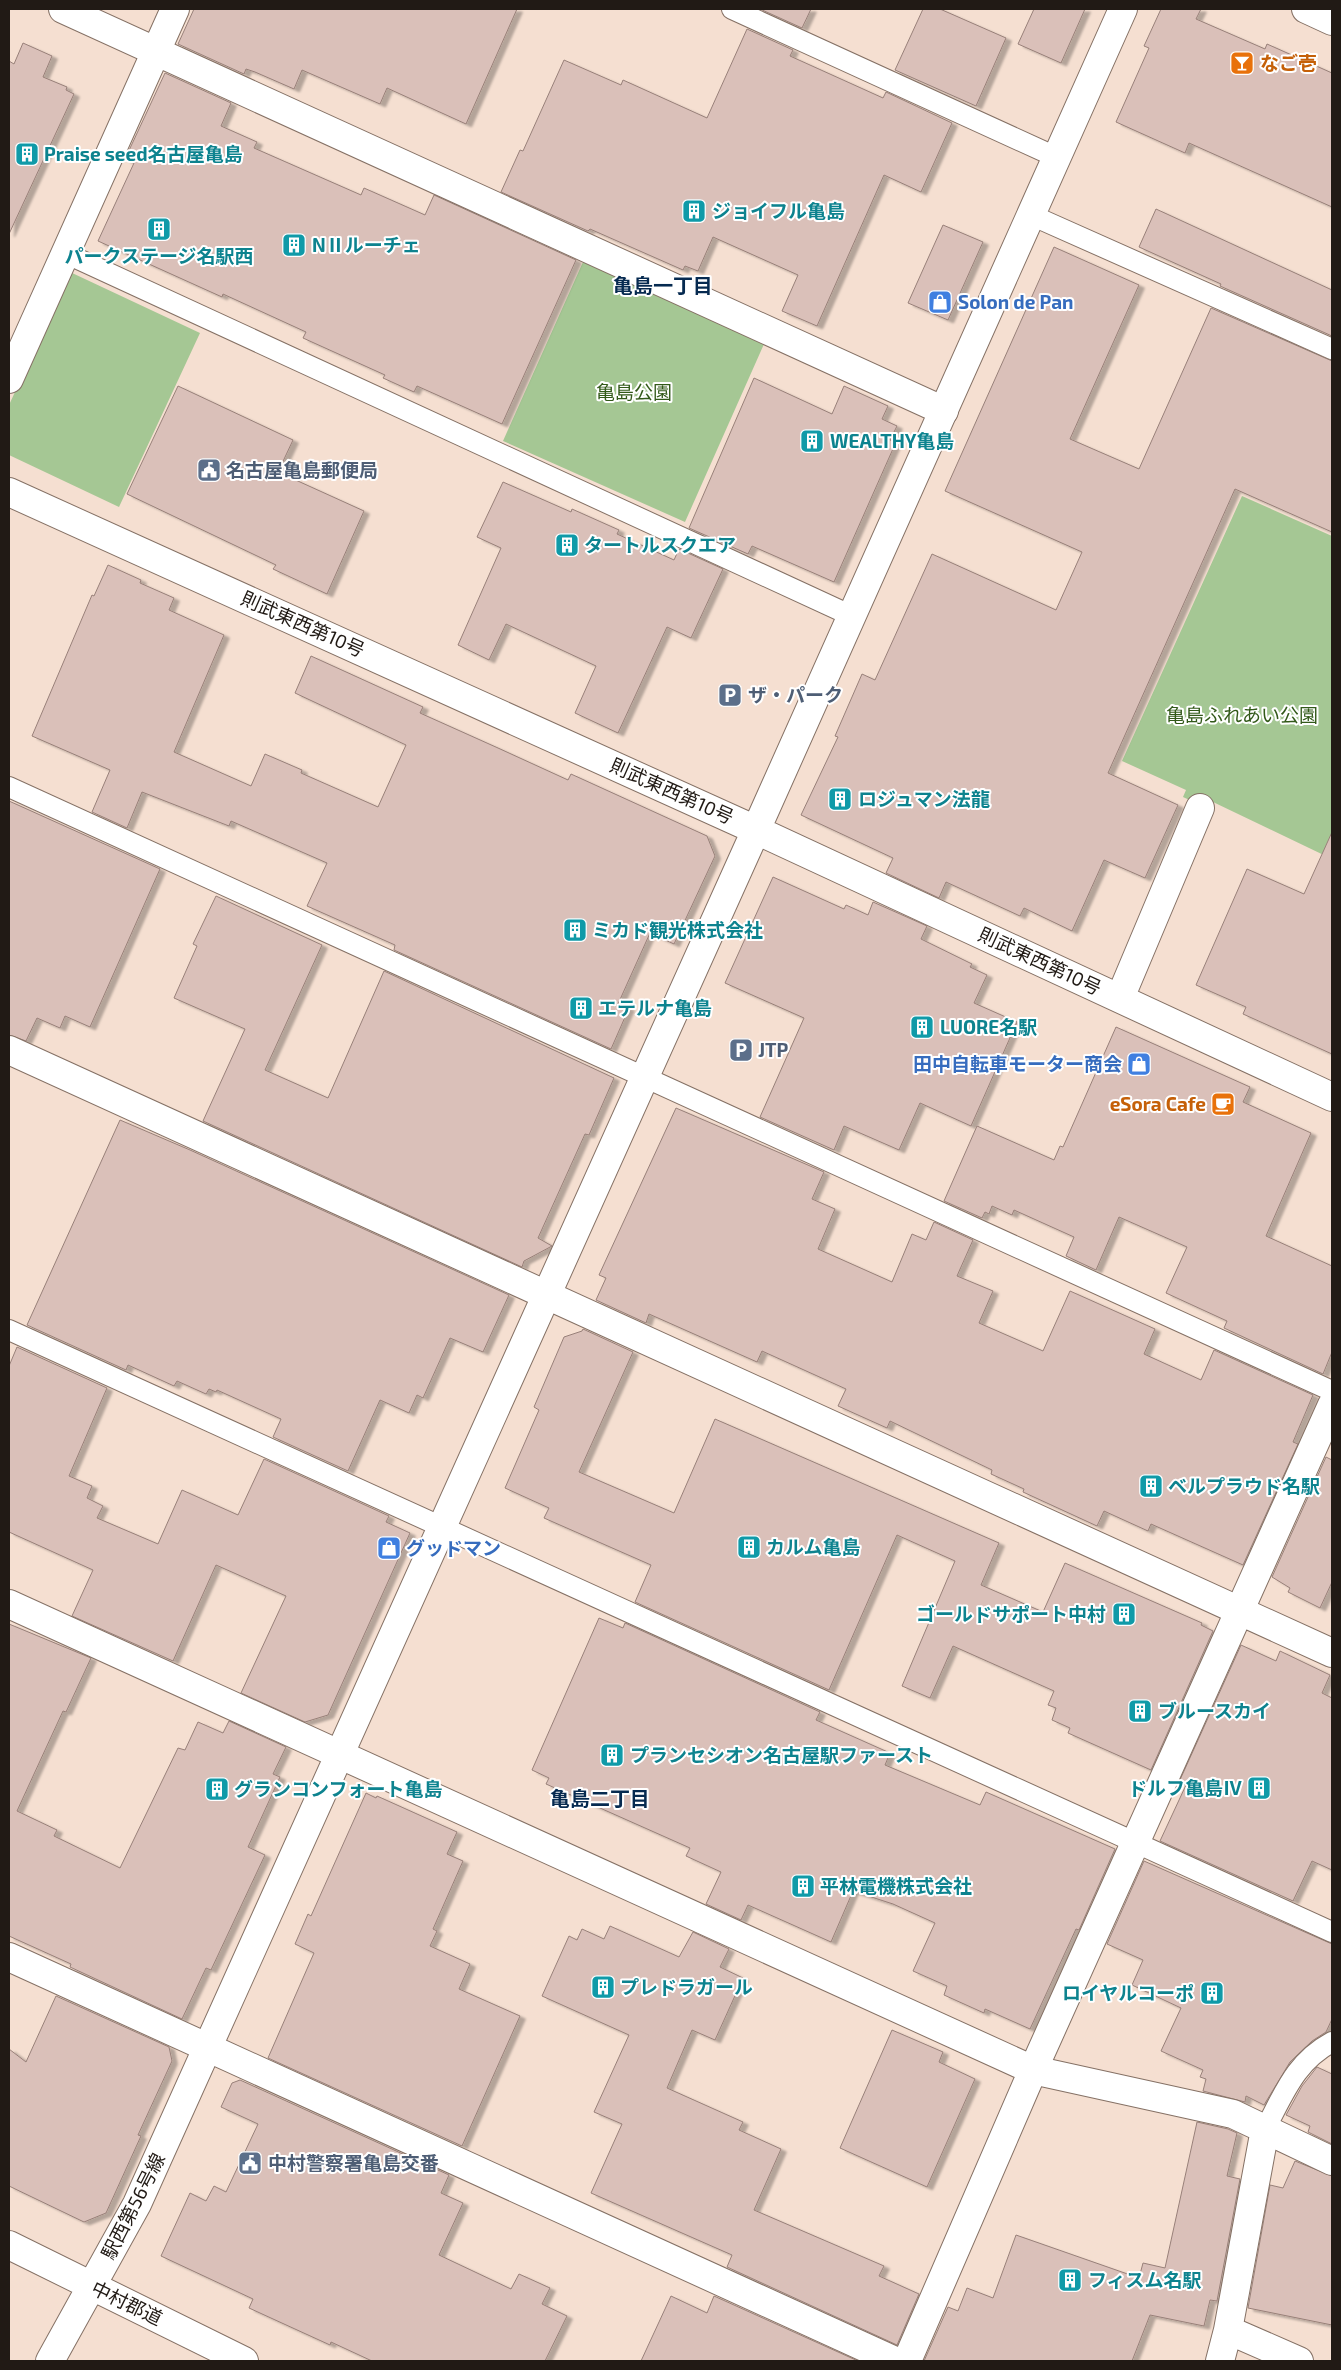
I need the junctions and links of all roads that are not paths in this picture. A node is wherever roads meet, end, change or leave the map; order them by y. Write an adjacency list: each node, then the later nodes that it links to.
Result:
1 (63, 9): 7 (street)
2 (175, 9): 7 (street)
3 (732, 9): 8 (lane)
4 (1123, 9): 8 (street, 駅西第56号線)
5 (1306, 9): 6 (street)
6 (1332, 21)
7 (156, 51): 10 (street); 13 (street)
8 (1056, 157): 9 (street, 駅西第56号線)
9 (1031, 215): 11 (lane); 13 (street, 駅西第56号線)
10 (65, 253): 12 (street); 15 (lane)
11 (1332, 349)
12 (9, 379)
13 (944, 411): 15 (street, 駅西第56号線)
14 (9, 492): 18 (street, 則武東西第10号)
15 (852, 616): 18 (street, 駅西第56号線)
16 (9, 787): 21 (lane)
17 (1200, 808): 19 (street)
18 (756, 830): 19 (street, 則武東西第10号); 21 (street, 駅西第56号線)
19 (1120, 998): 22 (street, 則武東西第10号)
20 (9, 1050): 23 (street)
21 (644, 1077): 23 (street, 駅西第56号線); 25 (lane)
22 (1332, 1097)
23 (546, 1294): 27 (street, 駅西第56号線); 29 (street)
24 (9, 1330): 27 (lane)
25 (1332, 1390)
26 (1332, 1406): 29 (street)
27 (442, 1526): 31 (street, 駅西第56号線); 32 (lane)
28 (9, 1604): 31 (street)
29 (1241, 1610): 30 (street); 32 (street)
30 (1332, 1652)
31 (339, 1754): 36 (street, 駅西第56号線); 37 (street)
32 (1136, 1842): 33 (lane); 37 (street)
33 (1332, 1932)
34 (9, 1957): 36 (street)
35 (1332, 2042): 38 (lane)
36 (207, 2046): 41 (street, 駅西第56号線); 45 (street)
37 (1033, 2070): 38 (street); 46 (street)
38 (1265, 2130): 39 (street); 42 (street)
39 (1332, 2161)
40 (9, 2245): 41 (street, 中村郡道)
41 (92, 2285): 43 (street, 駅西第56号線); 44 (street, 中村郡道)
42 (1228, 2330): 47 (street); 48 (street)
43 (50, 2361)
44 (244, 2361)
45 (895, 2361)
46 (907, 2361)
47 (1220, 2361)
48 (1299, 2361)

